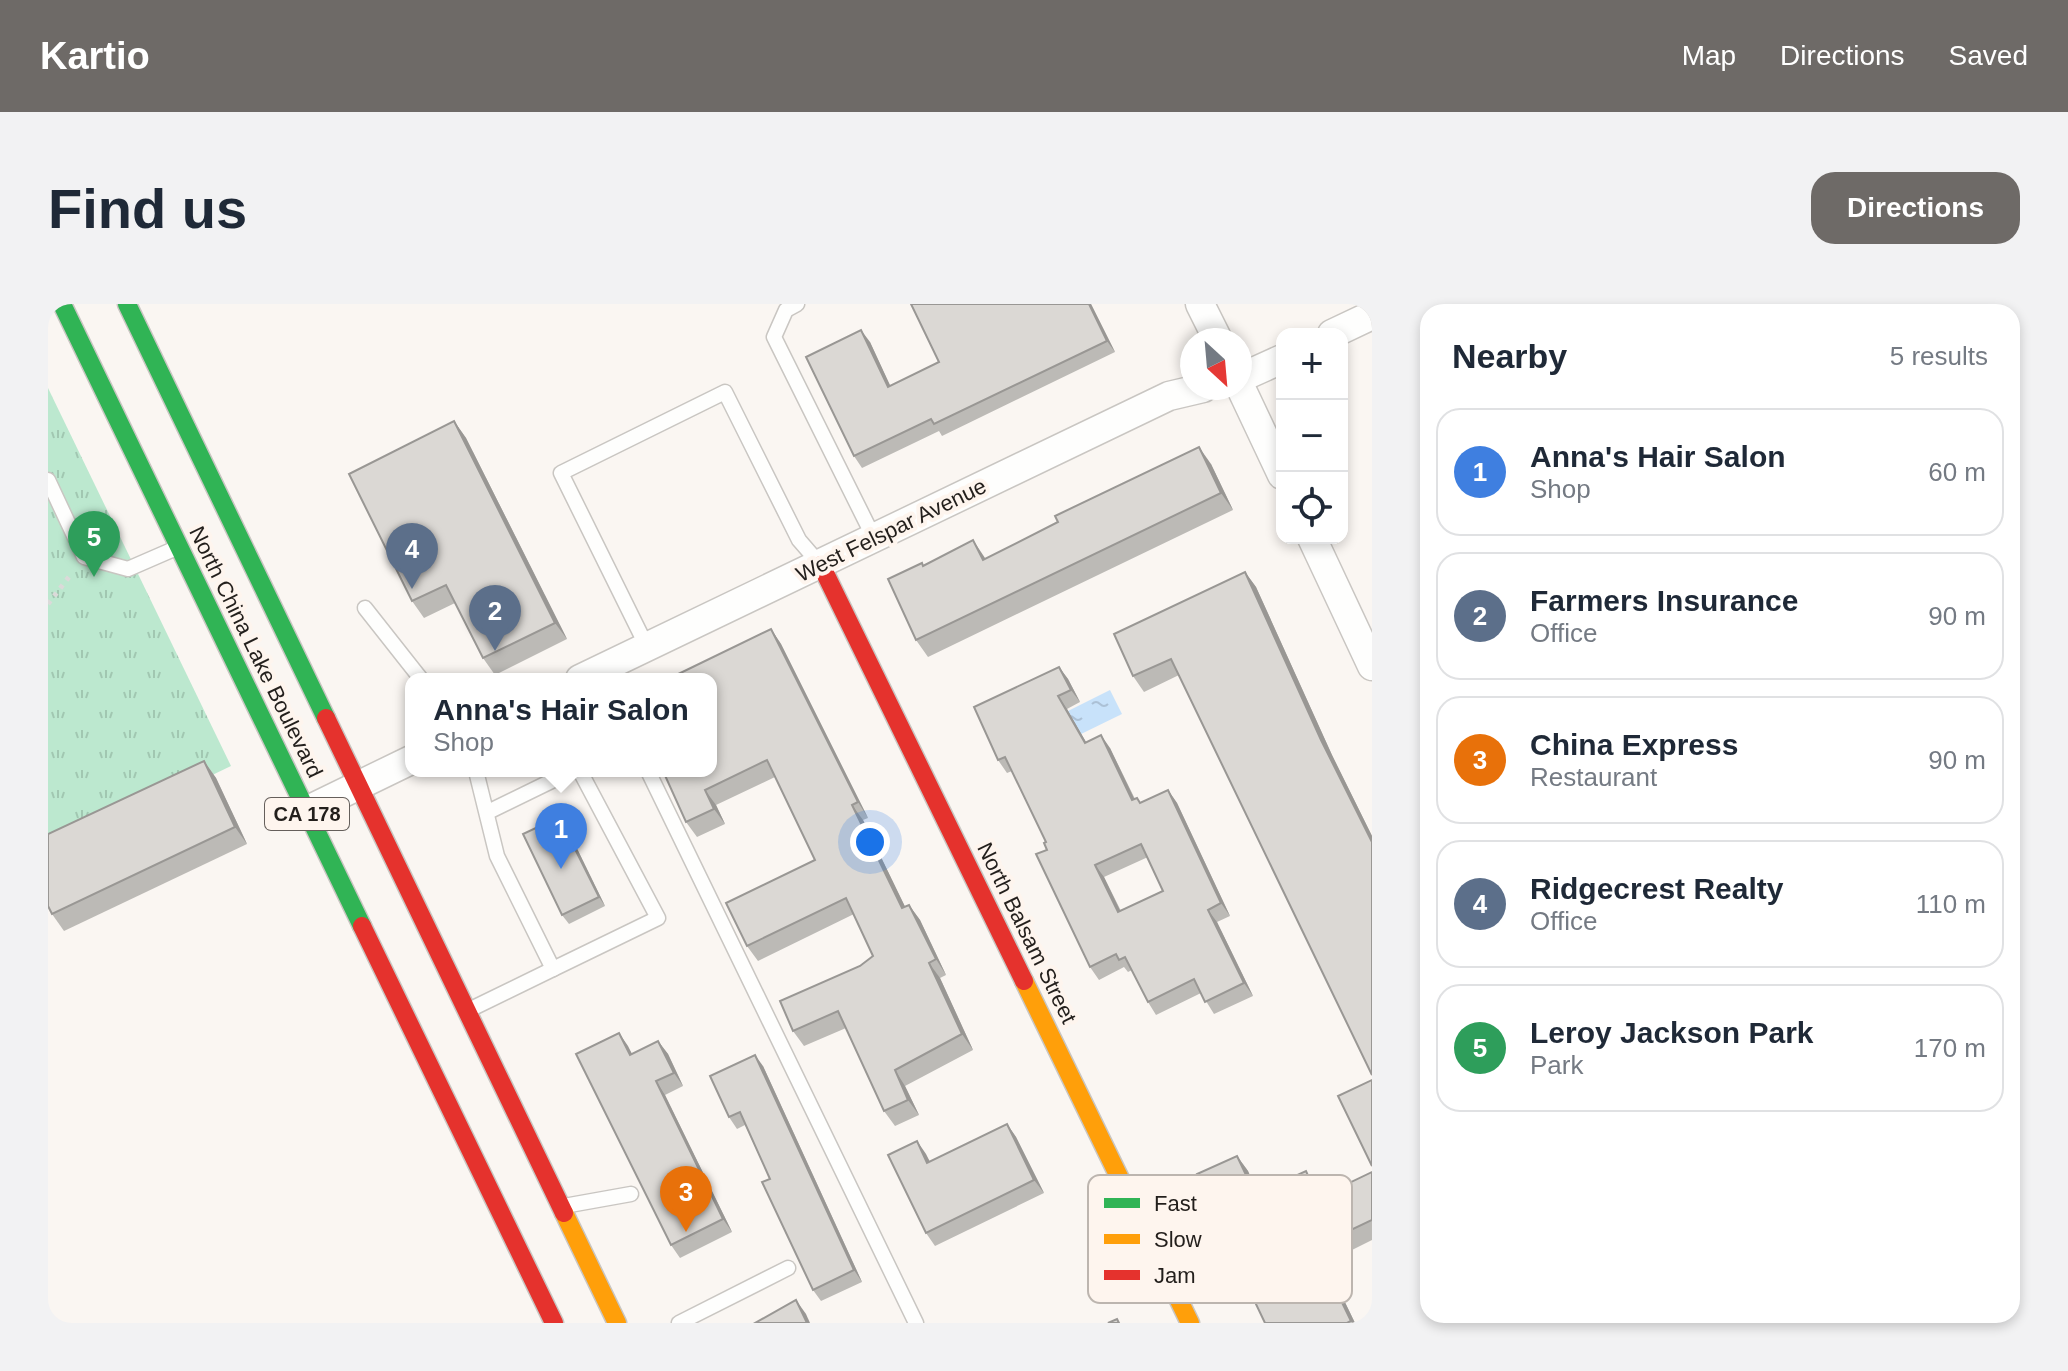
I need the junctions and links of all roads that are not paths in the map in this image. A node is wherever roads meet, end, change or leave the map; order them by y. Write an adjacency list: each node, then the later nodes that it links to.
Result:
1 (62, 304): 16 (main road, North China Lake Boulevard / CA 178)
2 (127, 304): 28 (main road, North China Lake Boulevard / CA 178)
3 (797, 304): 14 (lane)
4 (1200, 304): 6 (street)
5 (1372, 315): 7 (street)
6 (1212, 328)
7 (1345, 328)
8 (1276, 362): 9 (street)
9 (1252, 373)
10 (1180, 393): 14 (street, West Felspar Avenue)
11 (1247, 400): 12 (street)
12 (1281, 472)
13 (48, 480): 16 (lane)
14 (874, 538): 17 (street, West Felspar Avenue)
15 (1315, 544): 20 (street)
16 (178, 547): 29 (main road, North China Lake Boulevard / CA 178)
17 (821, 565): 19 (street, West Felspar Avenue); 19 (lane); 33 (main road, North Balsam Street)
18 (365, 608): 21 (lane)
19 (647, 647): 22 (street, West Felspar Avenue)
20 (1372, 666)
21 (416, 673)
22 (599, 673)
23 (405, 763): 28 (street)
24 (478, 777): 30 (lane)
25 (560, 777): 30 (lane)
26 (583, 777): 31 (lane)
27 (651, 777): 41 (lane)
28 (359, 786): 29 (street); 32 (main road, North China Lake Boulevard / CA 178)
29 (306, 811): 38 (main road, North China Lake Boulevard / CA 178)
30 (488, 812): 31 (lane)
31 (553, 969): 32 (lane)
32 (468, 1011): 35 (main road, North China Lake Boulevard / CA 178)
33 (1118, 1175)
34 (631, 1194): 35 (lane)
35 (562, 1207): 39 (main road, North China Lake Boulevard / CA 178)
36 (788, 1268): 40 (lane)
37 (1180, 1303): 42 (main road, North Balsam Street)
38 (554, 1323)
39 (617, 1323)
40 (679, 1323)
41 (916, 1323)
42 (1190, 1323)

